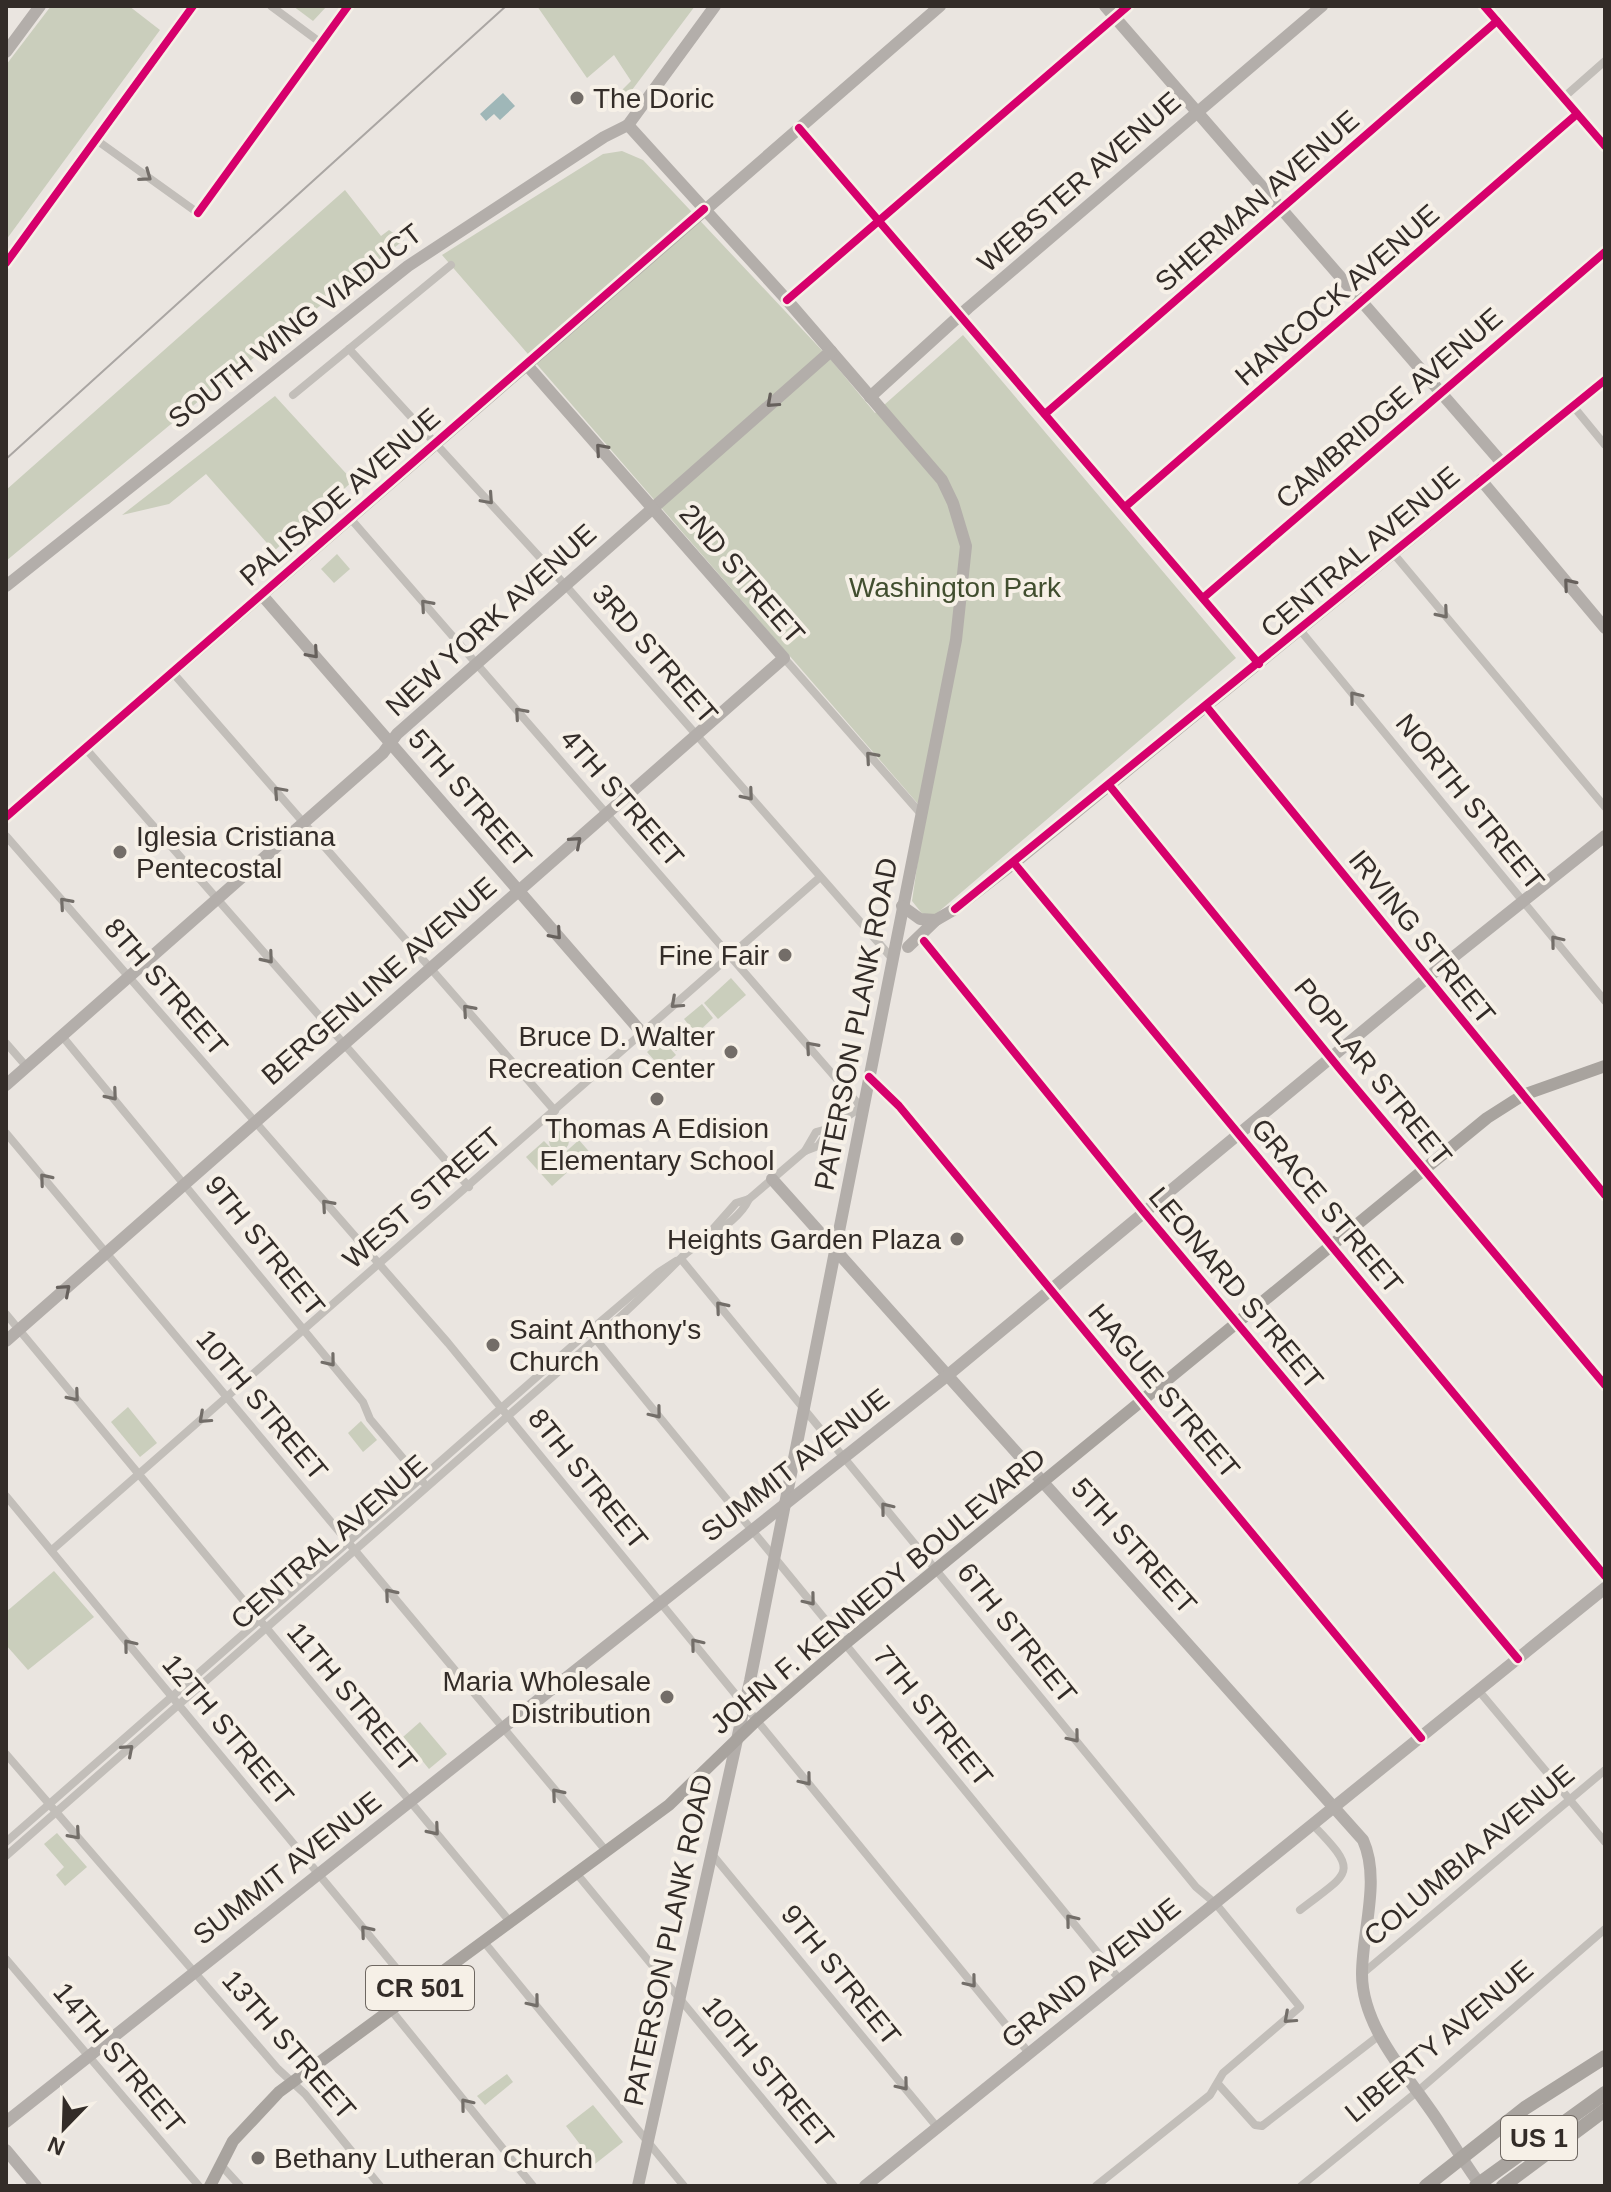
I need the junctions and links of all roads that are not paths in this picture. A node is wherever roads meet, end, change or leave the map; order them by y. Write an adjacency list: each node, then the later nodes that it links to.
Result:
1 (40, 6): 14 (street)
2 (193, 6): 21 (street)
3 (271, 6): 13 (street)
4 (348, 6): 13 (street)
5 (715, 6): 19 (street)
6 (940, 6): 20 (street, PALISADE AVENUE)
7 (1105, 6): 11 (street)
8 (1128, 6): 11 (street)
9 (1322, 6): 17 (street, WEBSTER AVENUE)
10 (1484, 6): 12 (street)
11 (1115, 18): 17 (street); 25 (street)
12 (1497, 21): 16 (street); 24 (street, SHERMAN AVENUE)
13 (321, 43): 21 (street, one-way to 13)
14 (6, 52)
15 (1605, 61): 16 (street)
16 (1563, 98): 18 (street)
17 (1196, 112): 24 (street); 31 (street, WEBSTER AVENUE)
18 (1577, 114): 22 (street); 30 (street, HANCOCK AVENUE)
19 (628, 125): 23 (street, PATERSON PLANK ROAD); 49 (street, SOUTH WING VIADUCT)
20 (799, 128): 23 (street, PALISADE AVENUE); 25 (street)
21 (95, 139): 27 (street)
22 (1605, 146)
23 (704, 209): 29 (street, PATERSON PLANK ROAD); 34 (street, PALISADE AVENUE)
24 (1281, 209): 30 (street); 40 (street, SHERMAN AVENUE)
25 (878, 220): 29 (street); 31 (street)
26 (1605, 252): 36 (street, CAMBRIDGE AVENUE)
27 (6, 263)
28 (451, 265): 32 (street)
29 (787, 300): 33 (street, PATERSON PLANK ROAD)
30 (1362, 302): 36 (street); 45 (street, HANCOCK AVENUE)
31 (961, 315): 38 (street, WEBSTER AVENUE); 40 (street)
32 (349, 349): 37 (street); 41 (street, 3RD STREET)
33 (831, 351): 38 (street, PATERSON PLANK ROAD); 46 (street, NEW YORK AVENUE, one-way to 46)
34 (526, 364): 41 (street, PALISADE AVENUE); 46 (street, 2ND STREET, one-way to 34)
35 (1605, 380): 39 (street, CENTRAL AVENUE)
36 (1441, 392): 43 (street); 52 (street, CAMBRIDGE AVENUE)
37 (293, 395)
38 (870, 397): 66 (street, PATERSON PLANK ROAD)
39 (1573, 406): 42 (street); 43 (street, CENTRAL AVENUE)
40 (1045, 414): 45 (street)
41 (434, 443): 47 (street, PALISADE AVENUE); 50 (street, 3RD STREET, one-way to 50)
42 (1605, 445)
43 (1502, 463): 44 (street, CENTRAL AVENUE)
44 (1481, 480): 48 (street, CENTRAL AVENUE); 53 (street, one-way to 44)
45 (1125, 507): 52 (street)
46 (653, 508): 50 (street, NEW YORK AVENUE); 55 (street, 2ND STREET)
47 (350, 518): 51 (street, PALISADE AVENUE); 56 (street, 4TH STREET, one-way to 47)
48 (1393, 553): 54 (street, CENTRAL AVENUE); 64 (street, one-way to 64)
49 (6, 586)
50 (566, 586): 56 (street, NEW YORK AVENUE); 60 (street, 3RD STREET)
51 (261, 594): 58 (street, PALISADE AVENUE); 61 (street, 5TH STREET, one-way to 61)
52 (1203, 598): 57 (street)
53 (1605, 628)
54 (1300, 630): 57 (street, CENTRAL AVENUE); 75 (street, NORTH STREET, one-way to 54)
55 (784, 658): 60 (street, BERGENLINE AVENUE); 66 (street, 2ND STREET, one-way to 55)
56 (477, 664): 61 (street, NEW YORK AVENUE); 65 (street, 4TH STREET, one-way to 56)
57 (1259, 664): 59 (street, CENTRAL AVENUE)
58 (173, 673): 62 (street, PALISADE AVENUE); 68 (street, one-way to 58)
59 (1206, 706): 63 (street, CENTRAL AVENUE); 85 (street, IRVING STREET)
60 (698, 735): 65 (street, BERGENLINE AVENUE); 72 (street, 3RD STREET, one-way to 72)
61 (391, 742): 68 (street, NEW YORK AVENUE); 73 (street, 5TH STREET)
62 (86, 749): 67 (street, PALISADE AVENUE); 74 (street)
63 (1109, 785): 71 (street, CENTRAL AVENUE); 91 (street, POPLAR STREET)
64 (1605, 807)
65 (607, 815): 73 (street, BERGENLINE AVENUE, one-way to 65); 81 (street, 4TH STREET)
66 (922, 815): 76 (street, PATERSON PLANK ROAD)
67 (6, 817)
68 (306, 822): 74 (street, NEW YORK AVENUE); 83 (street)
69 (6, 836): 84 (street, 8TH STREET, one-way to 69)
70 (1605, 836): 75 (street, SUMMIT AVENUE)
71 (1014, 863): 77 (street, CENTRAL AVENUE); 101 (street, GRACE STREET)
72 (819, 878): 81 (street, WEST STREET); 82 (street, 3RD STREET)
73 (519, 892): 83 (street, BERGENLINE AVENUE); 87 (street, 5TH STREET, one-way to 87)
74 (218, 898): 84 (street, NEW YORK AVENUE); 90 (street, one-way to 90)
75 (1523, 902): 85 (street, SUMMIT AVENUE); 86 (street, NORTH STREET, one-way to 75)
76 (902, 906): 78 (street); 82 (street, PATERSON PLANK ROAD)
77 (955, 909): 78 (street, CENTRAL AVENUE); 79 (street, CENTRAL AVENUE)
78 (936, 920): 80 (street, CENTRAL AVENUE)
79 (924, 941): 80 (street, CENTRAL AVENUE); 107 (street, LEONARD STREET)
80 (908, 947): 82 (street, CENTRAL AVENUE)
81 (731, 954): 87 (street, WEST STREET, one-way to 87); 97 (street, 4TH STREET, one-way to 81)
82 (891, 957): 94 (street, PATERSON PLANK ROAD)
83 (431, 968): 90 (street, BERGENLINE AVENUE); 98 (street, one-way to 83)
84 (129, 977): 88 (street, NEW YORK AVENUE); 99 (street, 8TH STREET)
85 (1427, 978): 91 (street, SUMMIT AVENUE); 96 (street, IRVING STREET)
86 (1605, 1001)
87 (643, 1034): 98 (street, WEST STREET)
88 (62, 1036): 92 (street, NEW YORK AVENUE); 104 (street, 9TH STREET, one-way to 104)
89 (6, 1043): 92 (street)
90 (342, 1044): 99 (street, BERGENLINE AVENUE); 105 (street)
91 (1331, 1058): 101 (street, SUMMIT AVENUE); 102 (street, POPLAR STREET)
92 (26, 1066): 95 (street, NEW YORK AVENUE)
93 (1605, 1066): 96 (main road, JOHN F. KENNEDY BOULEVARD / CR 501)
94 (869, 1077): 97 (street, PATERSON PLANK ROAD); 113 (street, HAGUE STREET)
95 (6, 1085)
96 (1523, 1095): 102 (main road, JOHN F. KENNEDY BOULEVARD / CR 501); 106 (street, IRVING STREET)
97 (861, 1107): 103 (street, CENTRAL AVENUE); 109 (street, PATERSON PLANK ROAD)
98 (555, 1111): 105 (street, WEST STREET)
99 (255, 1122): 104 (street, BERGENLINE AVENUE); 112 (street, 8TH STREET, one-way to 99)
100 (6, 1133): 110 (street, 10TH STREET, one-way to 100)
101 (1237, 1135): 107 (street, SUMMIT AVENUE); 108 (street, GRACE STREET)
102 (1425, 1170): 108 (main road, JOHN F. KENNEDY BOULEVARD / CR 501); 122 (street, POPLAR STREET)
103 (772, 1179): 109 (street, 5TH STREET); 111 (street, CENTRAL AVENUE)
104 (186, 1183): 110 (street, BERGENLINE AVENUE); 117 (street, 9TH STREET)
105 (469, 1187): 112 (street, WEST STREET)
106 (1605, 1195)
107 (1144, 1212): 113 (street, SUMMIT AVENUE); 115 (street, LEONARD STREET)
108 (1332, 1247): 115 (main road, JOHN F. KENNEDY BOULEVARD / CR 501); 141 (street, GRACE STREET)
109 (837, 1250): 121 (street, 5TH STREET); 125 (street, PATERSON PLANK ROAD)
110 (107, 1253): 116 (street, BERGENLINE AVENUE, one-way to 110); 123 (street, 10TH STREET)
111 (681, 1259): 118 (street, CENTRAL AVENUE); 119 (street, CENTRAL AVENUE); 125 (street, 6TH STREET, one-way to 111)
112 (379, 1264): 117 (street, WEST STREET); 126 (street, 8TH STREET)
113 (1051, 1289): 121 (street, SUMMIT AVENUE); 124 (street, HAGUE STREET)
114 (6, 1314): 116 (street, 11TH STREET)
115 (1238, 1324): 124 (main road, JOHN F. KENNEDY BOULEVARD / CR 501); 147 (street, LEONARD STREET)
116 (19, 1330): 120 (street, BERGENLINE AVENUE); 129 (street, 11TH STREET, one-way to 129)
117 (304, 1330): 123 (street, WEST STREET); 130 (street, 9TH STREET, one-way to 130)
118 (589, 1331): 119 (street, 7TH STREET); 126 (street, CENTRAL AVENUE)
119 (596, 1339): 127 (street, CENTRAL AVENUE); 135 (street, 7TH STREET, one-way to 135)
120 (6, 1341)
121 (948, 1375): 128 (street, SUMMIT AVENUE); 131 (street, 5TH STREET)
122 (1605, 1385)
123 (227, 1398): 129 (street, WEST STREET, one-way to 129); 136 (street, 10TH STREET)
124 (1144, 1400): 131 (main road, JOHN F. KENNEDY BOULEVARD / CR 501); 154 (street, HAGUE STREET)
125 (803, 1407): 128 (street, 6TH STREET); 134 (street, PATERSON PLANK ROAD)
126 (501, 1408): 127 (street, 8TH STREET); 130 (street, CENTRAL AVENUE)
127 (509, 1417): 132 (street, CENTRAL AVENUE); 143 (street, 8TH STREET)
128 (844, 1456): 134 (street, SUMMIT AVENUE); 140 (street, 6TH STREET, one-way to 128)
129 (139, 1475): 137 (street, WEST STREET); 144 (street, 11TH STREET)
130 (420, 1479): 132 (street, 9TH STREET); 136 (street, CENTRAL AVENUE)
131 (1043, 1481): 140 (main road, JOHN F. KENNEDY BOULEVARD / CR 501); 177 (street, 5TH STREET)
132 (427, 1487): 138 (street, CENTRAL AVENUE)
133 (6, 1497): 137 (street, 12TH STREET)
134 (786, 1502): 135 (street, SUMMIT AVENUE); 139 (street, PATERSON PLANK ROAD)
135 (752, 1531): 139 (street, 7TH STREET); 143 (street, SUMMIT AVENUE)
136 (348, 1543): 138 (street, 10TH STREET); 144 (street, CENTRAL AVENUE)
137 (52, 1550): 149 (street, 12TH STREET, one-way to 137)
138 (355, 1552): 145 (street, CENTRAL AVENUE); 153 (street, 10TH STREET, one-way to 138)
139 (774, 1556): 146 (street, 7TH STREET, one-way to 146); 150 (street, PATERSON PLANK ROAD)
140 (936, 1568): 146 (main road, JOHN F. KENNEDY BOULEVARD / CR 501); 170 (street, 6TH STREET, one-way to 170)
141 (1605, 1576)
142 (1605, 1588): 147 (street, GRAND AVENUE)
143 (660, 1601): 150 (street, 8TH STREET, one-way to 143); 153 (street, SUMMIT AVENUE)
144 (260, 1619): 145 (street, 11TH STREET); 149 (street, CENTRAL AVENUE)
145 (267, 1628): 151 (street, CENTRAL AVENUE); 159 (street, 11TH STREET)
146 (846, 1643): 152 (main road, JOHN F. KENNEDY BOULEVARD / CR 501); 178 (street, 7TH STREET, one-way to 146)
147 (1518, 1659): 148 (street, GRAND AVENUE)
148 (1479, 1691): 154 (street, GRAND AVENUE); 158 (street)
149 (172, 1698): 151 (street, 12TH STREET); 160 (street, CENTRAL AVENUE)
150 (744, 1705): 152 (street, 8TH STREET); 155 (street, PATERSON PLANK ROAD)
151 (179, 1706): 161 (street, CENTRAL AVENUE, one-way to 151); 168 (street, 12TH STREET)
152 (757, 1720): 155 (main road, JOHN F. KENNEDY BOULEVARD / CR 501); 183 (street, 8TH STREET, one-way to 183)
153 (502, 1728): 159 (street, SUMMIT AVENUE); 166 (street, 10TH STREET, one-way to 153)
154 (1421, 1738): 162 (street, GRAND AVENUE)
155 (736, 1739): 165 (street, PATERSON PLANK ROAD); 166 (main road, JOHN F. KENNEDY BOULEVARD / CR 501)
156 (6, 1754): 160 (street, 13TH STREET)
157 (1605, 1770): 158 (street, COLUMBIA AVENUE)
158 (1571, 1799): 164 (street); 177 (street, COLUMBIA AVENUE)
159 (410, 1801): 168 (street, SUMMIT AVENUE); 172 (street, 11TH STREET, one-way to 172)
160 (49, 1804): 161 (street, 13TH STREET); 163 (street, CENTRAL AVENUE)
161 (56, 1812): 167 (street, CENTRAL AVENUE); 176 (street, 13TH STREET, one-way to 176)
162 (1318, 1822): 170 (street, GRAND AVENUE); 171 (street)
163 (6, 1842)
164 (1605, 1842)
165 (711, 1852): 180 (street, PATERSON PLANK ROAD); 192 (street, 9TH STREET, one-way to 192)
166 (607, 1853): 169 (main road, JOHN F. KENNEDY BOULEVARD / CR 501)
167 (6, 1856)
168 (318, 1874): 176 (street, SUMMIT AVENUE); 179 (street, 12TH STREET, one-way to 168)
169 (577, 1874): 172 (main road, JOHN F. KENNEDY BOULEVARD / CR 501); 180 (street, 10TH STREET)
170 (1216, 1904): 178 (street, GRAND AVENUE); 187 (street, 6TH STREET, one-way to 187)
171 (1300, 1910)
172 (511, 1923): 174 (main road, JOHN F. KENNEDY BOULEVARD / CR 501)
173 (1605, 1929): 188 (street, LIBERTY AVENUE)
174 (484, 1942): 179 (main road, JOHN F. KENNEDY BOULEVARD / CR 501); 193 (street, one-way to 193)
175 (6, 1959): 184 (street, 14TH STREET)
176 (195, 1972): 184 (street, SUMMIT AVENUE); 186 (street, 13TH STREET)
177 (1362, 1974): 182 (street)
178 (1120, 1980): 183 (street, GRAND AVENUE)
179 (416, 1992): 181 (main road, JOHN F. KENNEDY BOULEVARD / CR 501)
180 (679, 1998): 193 (street, PATERSON PLANK ROAD); 205 (street, 10TH STREET)
181 (391, 2010): 186 (main road, JOHN F. KENNEDY BOULEVARD / CR 501); 202 (street, one-way to 181)
182 (1381, 2034): 187 (street); 188 (street)
183 (1029, 2053): 192 (street, GRAND AVENUE)
184 (88, 2057): 191 (street, SUMMIT AVENUE); 198 (street, 14TH STREET)
185 (1605, 2057): 195 (highway)
186 (293, 2082): 196 (main road, JOHN F. KENNEDY BOULEVARD / CR 501); 201 (street, 13TH STREET)
187 (1219, 2085): 207 (street)
188 (1418, 2091): 195 (street); 208 (street, LIBERTY AVENUE)
189 (1605, 2093): 210 (highway, US 1)
190 (1605, 2110): 211 (highway, US 1)
191 (6, 2122)
192 (937, 2127): 206 (street, GRAND AVENUE)
193 (649, 2143): 203 (street, PATERSON PLANK ROAD); 204 (street)
194 (6, 2150): 197 (street)
195 (1460, 2158): 209 (highway); 210 (street)
196 (220, 2164): 199 (main road, JOHN F. KENNEDY BOULEVARD / CR 501); 200 (street)
197 (36, 2186)
198 (199, 2186)
199 (210, 2186)
200 (240, 2186)
201 (380, 2186)
202 (533, 2186)
203 (638, 2186)
204 (684, 2186)
205 (834, 2186)
206 (865, 2186)
207 (1096, 2186)
208 (1301, 2186)
209 (1426, 2186)
210 (1478, 2186)
211 (1503, 2186)

